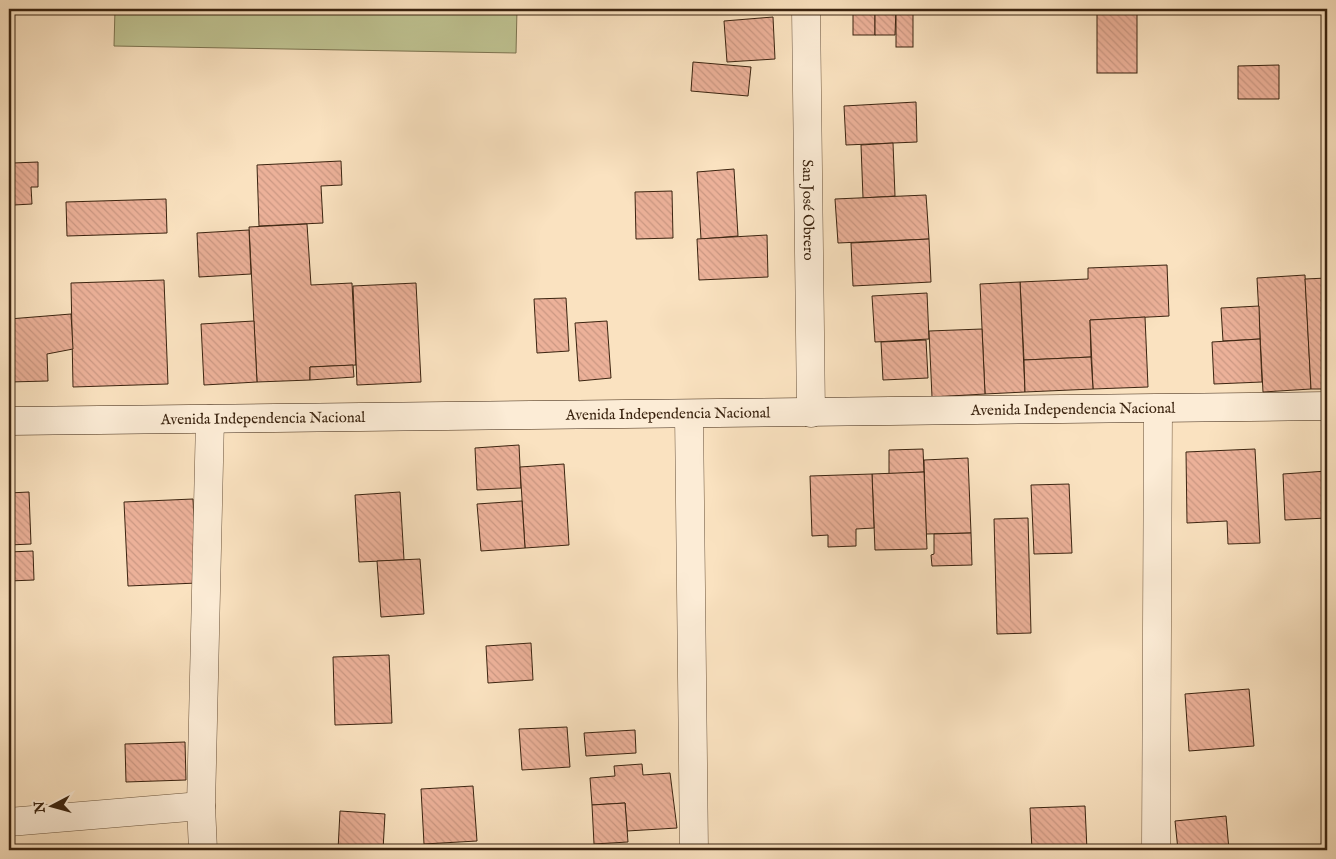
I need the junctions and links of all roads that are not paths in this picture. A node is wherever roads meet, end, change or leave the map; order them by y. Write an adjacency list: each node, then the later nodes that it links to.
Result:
1 (806, 9): 4 (street, San José Obrero)
2 (1327, 406): 3 (street, Avenida Independencia Nacional)
3 (1158, 409): 4 (street, Avenida Independencia Nacional); 12 (street)
4 (810, 413): 5 (street, Avenida Independencia Nacional)
5 (689, 414): 6 (street, Avenida Independencia Nacional); 11 (street)
6 (210, 419): 7 (street, Avenida Independencia Nacional); 8 (street)
7 (9, 420)
8 (201, 806): 9 (street); 10 (street)
9 (9, 822)
10 (204, 850)
11 (694, 850)
12 (1156, 850)

